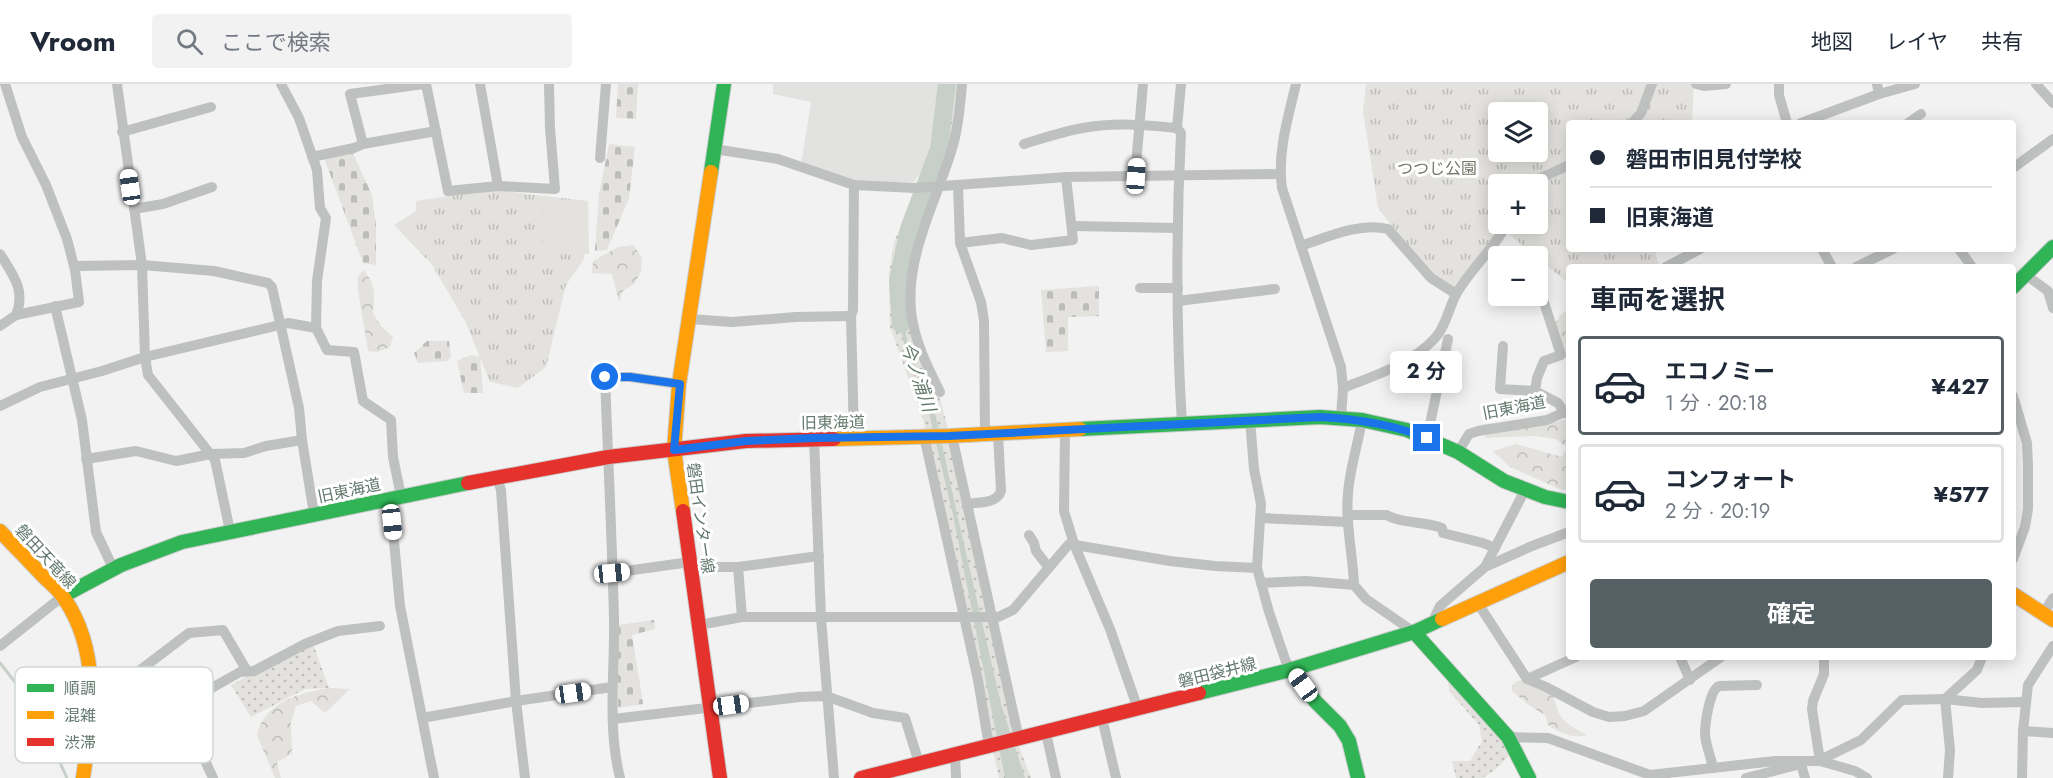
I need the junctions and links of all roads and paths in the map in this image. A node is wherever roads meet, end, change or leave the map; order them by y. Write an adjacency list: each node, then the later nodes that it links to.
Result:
1 (6, 84): 63 (street)
2 (117, 84): 31 (street)
3 (281, 84): 36 (street)
4 (425, 84): 19 (street); 30 (street)
5 (480, 84): 47 (street)
6 (549, 84): 47 (street)
7 (606, 84): 37 (street)
8 (724, 84): 35 (main road, 磐田インター線)
9 (962, 84): 48 (street)
10 (1143, 84): 28 (street)
11 (1181, 84): 29 (street)
12 (1296, 84): 40 (street)
13 (1652, 84): 24 (street)
14 (1696, 84): 15 (street)
15 (1726, 84)
16 (1779, 84): 25 (street)
17 (1915, 84): 20 (street)
18 (2038, 85): 21 (street)
19 (395, 86): 33 (street)
20 (1878, 89): 26 (street)
21 (2053, 103)
22 (211, 107): 31 (street)
23 (1921, 114): 27 (street)
24 (1635, 120)
25 (1786, 120)
26 (1808, 120)
27 (1912, 120)
28 (1140, 124): 29 (street); 34 (street); 42 (street)
29 (1177, 128): 43 (street)
30 (436, 131): 33 (street); 47 (street)
31 (122, 132): 50 (street)
32 (2053, 139): 39 (street)
33 (363, 144): 36 (street)
34 (1024, 144)
35 (714, 149): 45 (street); 76 (main road, 磐田インター線)
36 (312, 157): 79 (street)
37 (600, 158)
38 (1566, 166): 41 (street)
39 (2016, 166)
40 (1280, 174): 43 (street); 55 (street)
41 (1548, 175)
42 (1136, 176): 43 (street); 44 (street)
43 (1179, 176): 52 (street)
44 (1066, 177): 46 (street); 51 (street)
45 (854, 185): 48 (street); 75 (street)
46 (958, 185): 48 (street); 54 (street)
47 (498, 186)
48 (938, 186): 89 (street)
49 (212, 187): 50 (street)
50 (134, 209): 60 (street)
51 (1072, 226): 52 (street); 54 (street)
52 (1178, 228): 67 (street)
53 (1501, 234): 69 (street)
54 (960, 243): 99 (street)
55 (1301, 246): 69 (street); 87 (street)
56 (2053, 247): 64 (main road)
57 (1694, 252): 61 (street)
58 (1887, 252): 62 (street)
59 (0, 254): 74 (street)
60 (142, 264): 63 (street); 77 (street); 82 (street)
61 (1672, 264)
62 (1862, 264)
63 (74, 266): 71 (street)
64 (2026, 275): 65 (main road); 73 (street)
65 (2016, 284)
66 (1140, 288): 67 (street)
67 (1178, 288): 70 (street)
68 (1275, 289): 70 (street)
69 (1456, 294): 83 (street)
70 (1178, 301): 97 (street)
71 (55, 306): 74 (street); 85 (street)
72 (1545, 306): 88 (street)
73 (2053, 308)
74 (16, 315): 78 (street)
75 (851, 315): 76 (street); 103 (street)
76 (690, 319): 86 (main road, 磐田インター線)
77 (281, 324): 79 (street); 82 (street); 105 (street)
78 (0, 326)
79 (316, 328): 113 (street)
80 (1448, 339): 84 (street)
81 (1503, 346): 88 (street)
82 (145, 357): 85 (street); 108 (street)
83 (1409, 359): 84 (street); 87 (street)
84 (1441, 375): 104 (street)
85 (72, 378): 90 (street); 110 (street)
86 (680, 384): 106 (main road, 磐田インター線); 109 (street)
87 (1343, 388): 94 (street)
88 (1535, 391): 92 (street)
89 (940, 392)
90 (0, 406)
91 (2016, 406): 125 (street)
92 (1566, 411)
93 (1566, 412): 107 (street, 旧東海道)
94 (1341, 418): 95 (main road, 旧東海道); 96 (main road, 旧東海道)
95 (1250, 420): 97 (main road, 旧東海道); 117 (street)
96 (1362, 420): 104 (main road, 旧東海道); 118 (street)
97 (1182, 424): 98 (main road, 旧東海道)
98 (1065, 430): 99 (main road, 旧東海道); 123 (street)
99 (992, 434): 101 (main road, 旧東海道); 115 (street)
100 (924, 436): 101 (main road, 旧東海道); 103 (main road, 旧東海道); 141 (street)
101 (951, 436): 115 (street)
102 (814, 438): 103 (main road, 旧東海道); 106 (main road, 旧東海道); 126 (street)
103 (854, 438)
104 (1427, 438): 107 (main road, 旧東海道)
105 (302, 440): 108 (street); 116 (street)
106 (674, 450): 109 (main road, 旧東海道); 128 (main road, 磐田インター線)
107 (1458, 452): 112 (main road)
108 (211, 454): 110 (street); 120 (street)
109 (608, 457): 111 (main road, 旧東海道); 134 (street)
110 (86, 459): 131 (street)
111 (497, 478): 113 (main road, 旧東海道); 168 (street)
112 (1525, 490): 114 (main road); 124 (street)
113 (395, 497): 116 (main road, 旧東海道); 172 (street)
114 (1566, 501)
115 (967, 504): 145 (street)
116 (314, 514): 120 (main road, 旧東海道)
117 (1261, 518): 118 (street); 133 (street)
118 (1348, 519): 124 (street); 136 (street)
119 (0, 531): 137 (main road, 磐田天竜線)
120 (230, 531): 131 (main road, 旧東海道)
121 (1566, 533): 130 (street)
122 (1029, 535): 132 (street)
123 (1074, 544): 132 (street); 133 (street); 171 (street)
124 (1495, 548): 130 (street)
125 (2016, 551)
126 (819, 556): 129 (street); 144 (street)
127 (1566, 563): 140 (main road, 磐田袋井線)
128 (691, 564): 129 (street); 134 (street); 146 (main road, 磐田インター線)
129 (738, 567): 142 (street)
130 (1485, 567): 147 (street)
131 (113, 568): 137 (main road, 旧東海道)
132 (1049, 568): 145 (street)
133 (1257, 568): 135 (street)
134 (612, 573): 165 (street)
135 (1261, 582): 136 (street); 159 (street)
136 (1354, 585): 149 (street)
137 (63, 596): 150 (street); 157 (main road, 磐田天竜線)
138 (2016, 596): 143 (main road)
139 (2053, 598): 143 (street)
140 (1479, 605): 147 (main road, 磐田袋井線); 161 (street)
141 (964, 616): 144 (street); 145 (street); 180 (street)
142 (742, 617): 144 (street); 146 (street)
143 (2048, 617)
144 (821, 618): 166 (street)
145 (991, 618): 179 (street)
146 (699, 625): 170 (main road, 磐田インター線)
147 (1430, 625): 149 (main road, 磐田袋井線)
148 (380, 626): 160 (street)
149 (1414, 632): 159 (main road, 磐田袋井線); 178 (main road)
150 (0, 646)
151 (2053, 646): 169 (street)
152 (1569, 660): 161 (street)
153 (1681, 660): 162 (street)
154 (1717, 660): 162 (street)
155 (1824, 660): 182 (street)
156 (1981, 660): 167 (street)
157 (89, 667)
158 (144, 667): 160 (street)
159 (1292, 669): 171 (main road, 磐田袋井線); 199 (main road)
160 (247, 671): 164 (street)
161 (1527, 679): 162 (street)
162 (1689, 680)
163 (1757, 685): 187 (street)
164 (213, 687)
165 (612, 687): 168 (street); 174 (street)
166 (826, 696): 170 (street); 185 (street); 194 (street)
167 (1945, 699): 169 (street); 182 (street); 204 (street)
168 (516, 700): 172 (street); 191 (street)
169 (2025, 702): 175 (street)
170 (711, 708): 174 (street); 193 (main road, 磐田インター線)
171 (1138, 709): 173 (main road, 磐田袋井線)
172 (422, 718): 190 (street)
173 (1102, 718): 176 (main road, 磐田袋井線); 198 (street)
174 (613, 719): 192 (street)
175 (2023, 731): 177 (street); 205 (street)
176 (1046, 733): 179 (main road, 磐田袋井線); 197 (street)
177 (2053, 733)
178 (1508, 738): 187 (street); 200 (main road)
179 (1017, 739): 180 (main road, 磐田袋井線)
180 (991, 746): 181 (main road, 磐田袋井線)
181 (955, 754): 185 (main road, 磐田袋井線); 196 (street)
182 (1820, 760): 186 (street); 187 (street); 203 (street)
183 (85, 763): 188 (main road, 磐田天竜線)
184 (206, 763): 189 (street)
185 (919, 763): 195 (main road, 磐田袋井線)
186 (1801, 764): 201 (street); 202 (street)
187 (1707, 771)
188 (83, 778)
189 (213, 778)
190 (434, 778)
191 (525, 778)
192 (620, 778)
193 (720, 778)
194 (834, 778)
195 (861, 778)
196 (956, 778)
197 (1056, 778)
198 (1116, 778)
199 (1358, 778)
200 (1529, 778)
201 (1746, 778)
202 (1805, 778)
203 (1867, 778)
204 (1948, 778)
205 (2022, 778)

